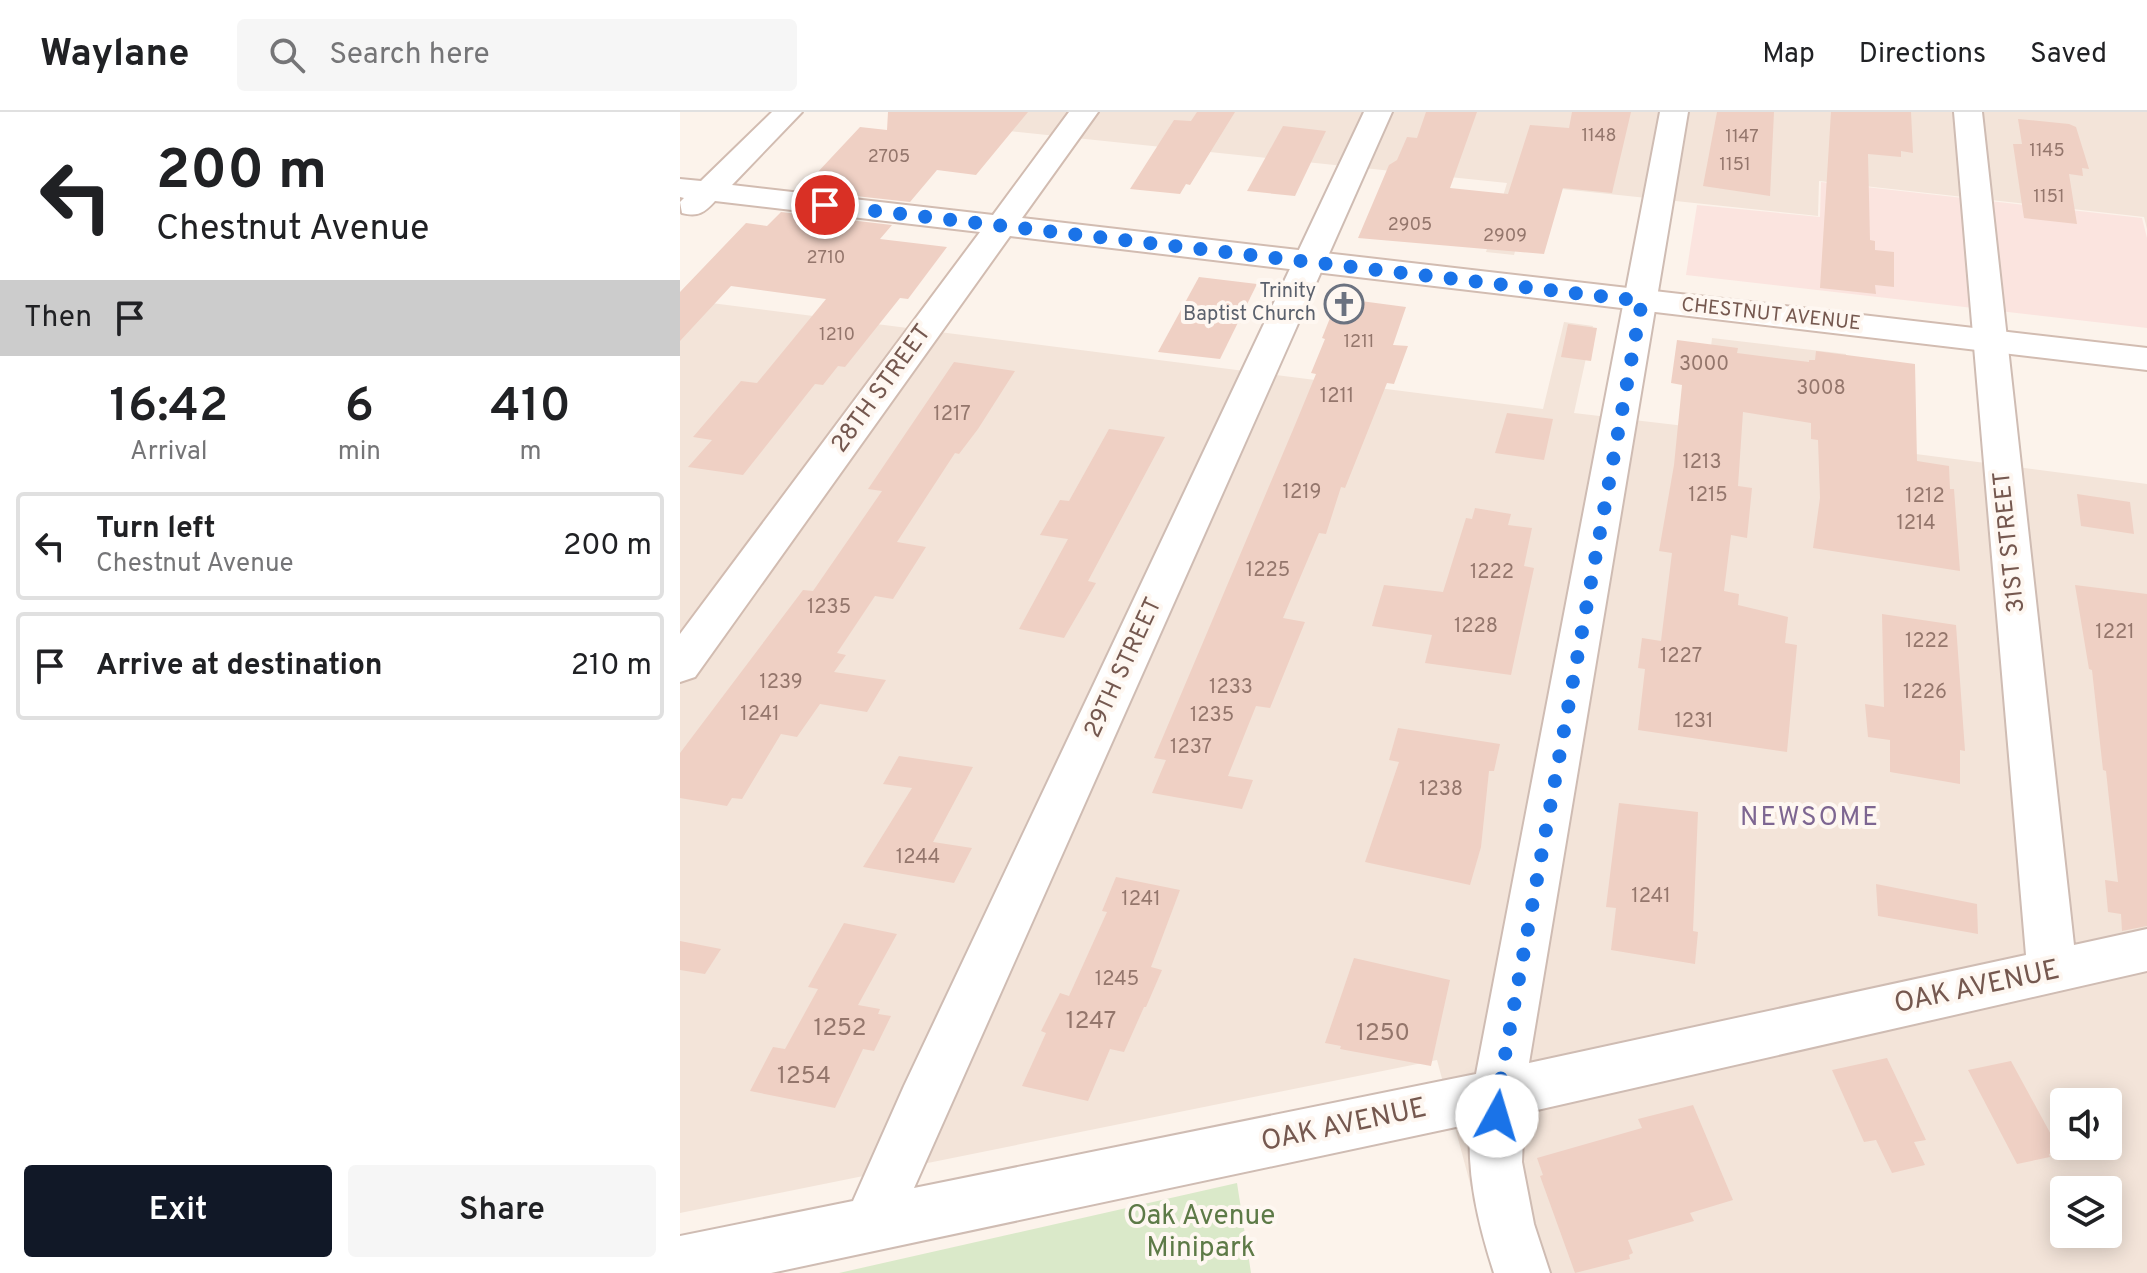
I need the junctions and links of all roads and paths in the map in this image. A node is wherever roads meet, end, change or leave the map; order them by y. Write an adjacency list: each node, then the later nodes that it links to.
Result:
1 (788, 112): 6 (main road)
2 (1084, 112): 8 (main road, 28TH STREET)
3 (1378, 112): 9 (street, 29TH STREET)
4 (1674, 112): 10 (street)
5 (1968, 112): 11 (street, 31ST STREET)
6 (694, 190): 7 (main road); 8 (main road, CHESTNUT AVENUE)
7 (680, 219)
8 (1001, 226): 9 (main road, CHESTNUT AVENUE); 13 (main road, 28TH STREET)
9 (1312, 262): 10 (main road, CHESTNUT AVENUE); 17 (street, 29TH STREET)
10 (1642, 301): 11 (main road, CHESTNUT AVENUE); 16 (street)
11 (1990, 340): 12 (main road, CHESTNUT AVENUE); 15 (street, 31ST STREET)
12 (2147, 359)
13 (680, 666)
14 (2147, 950): 15 (street, OAK AVENUE)
15 (2052, 971): 16 (street, OAK AVENUE)
16 (1498, 1094): 17 (street, OAK AVENUE); 19 (street)
17 (871, 1224): 18 (street, OAK AVENUE)
18 (691, 1266)
19 (1522, 1273)

